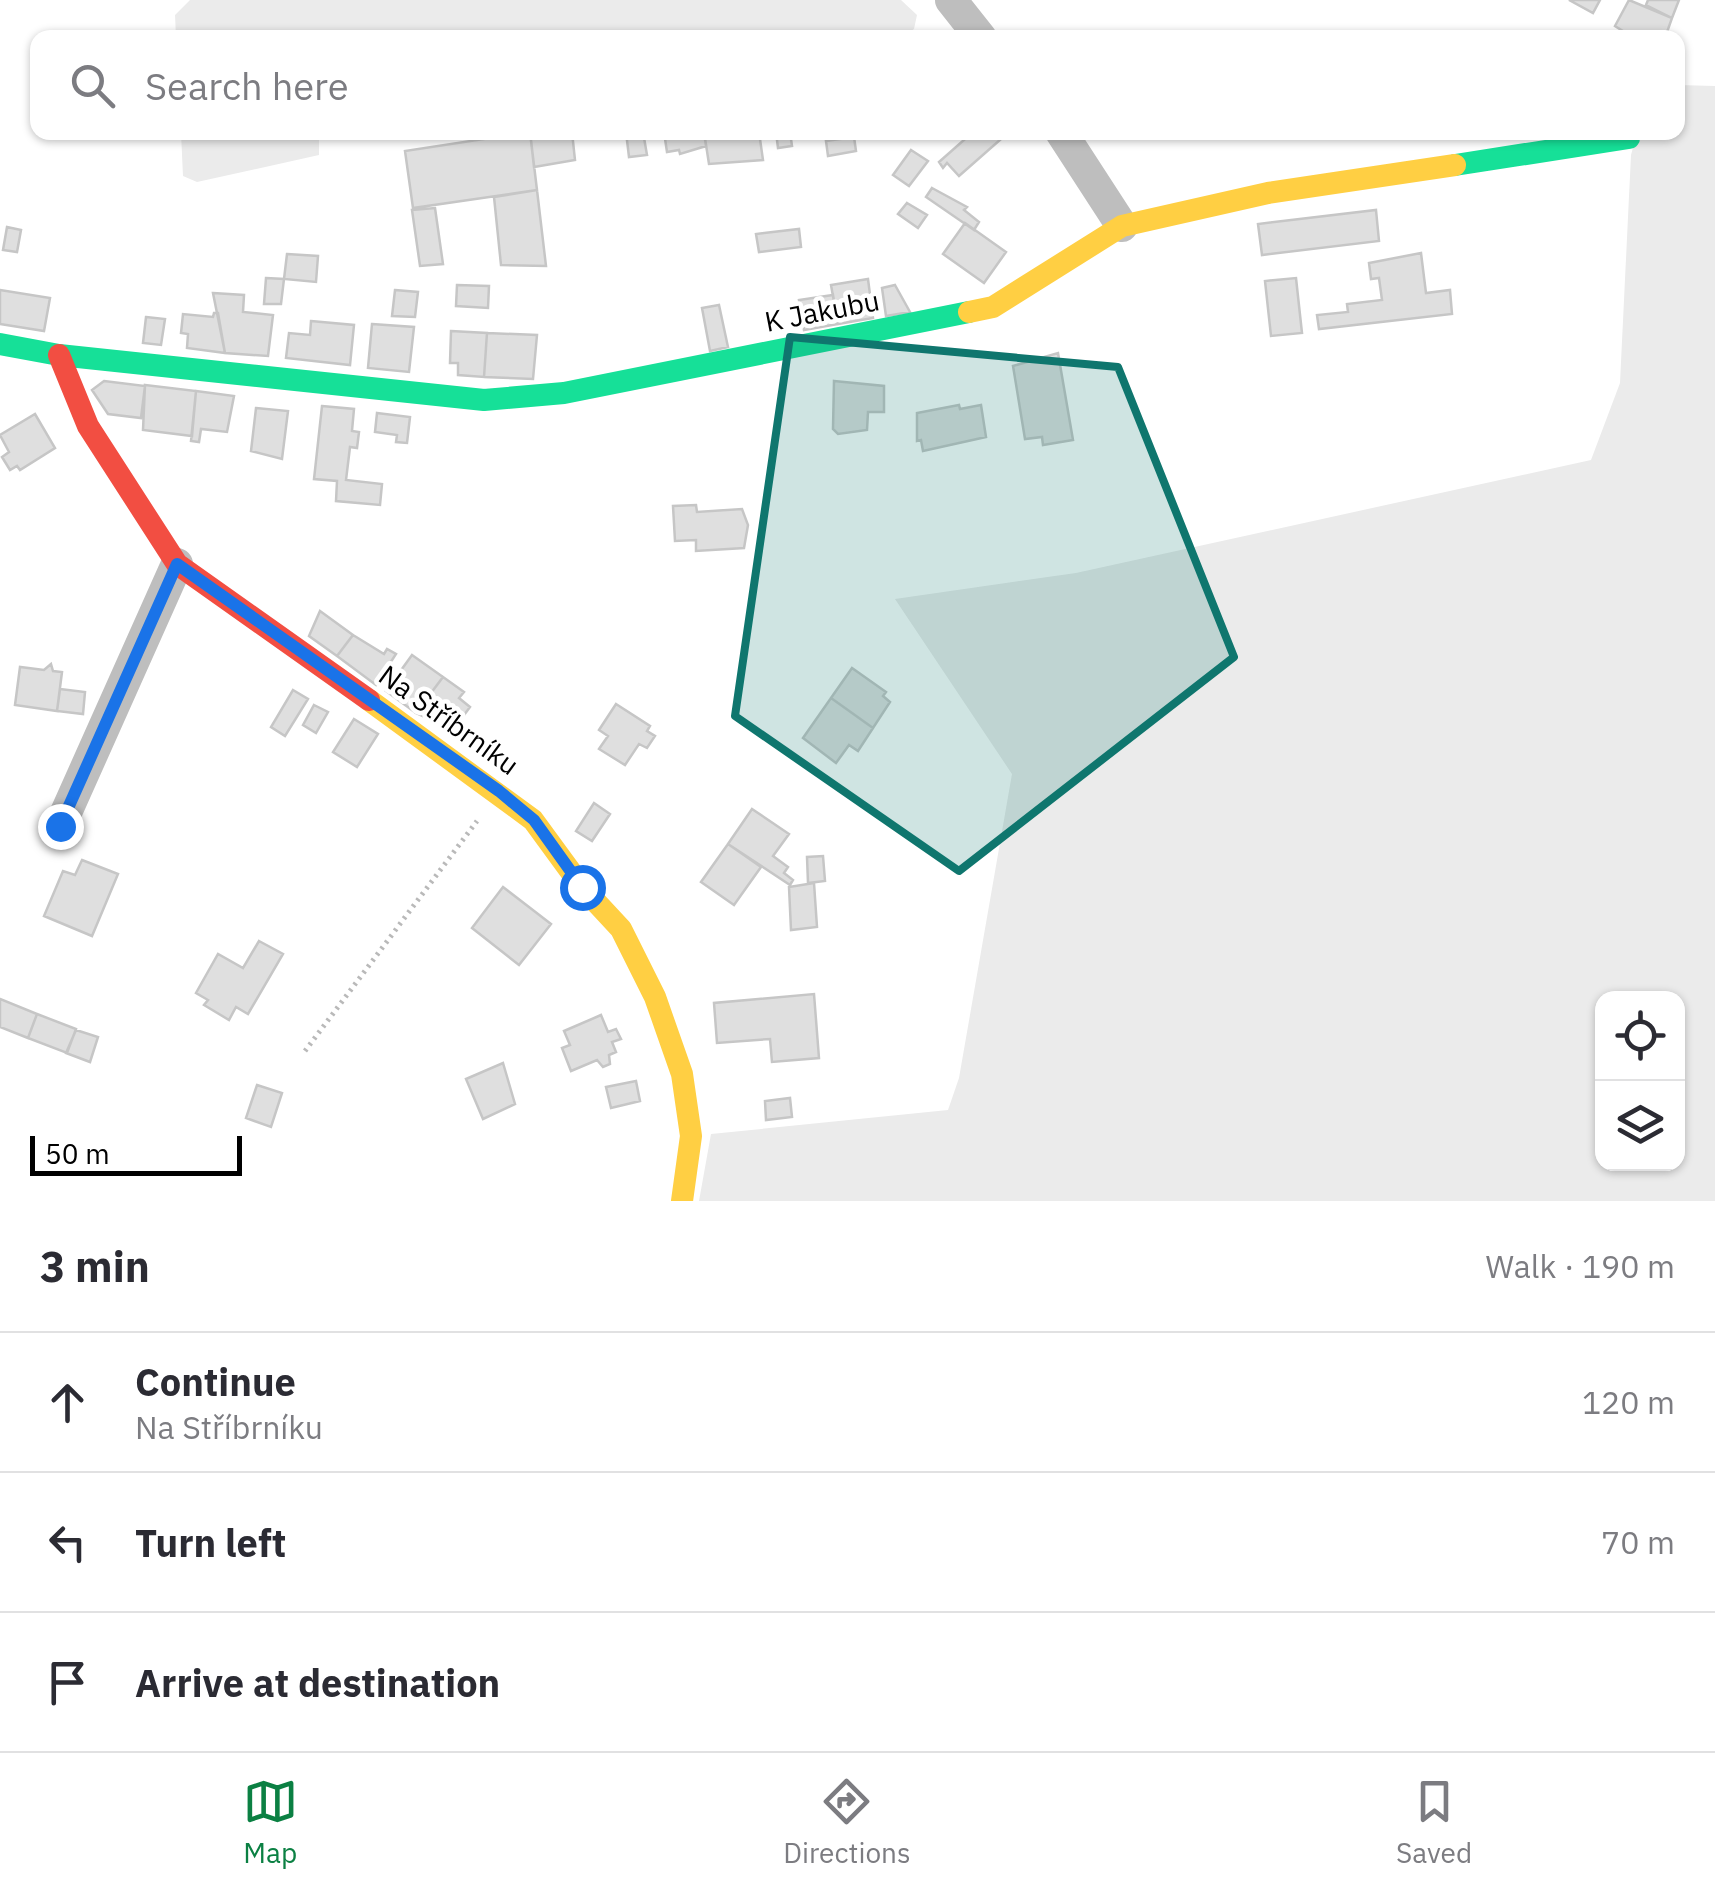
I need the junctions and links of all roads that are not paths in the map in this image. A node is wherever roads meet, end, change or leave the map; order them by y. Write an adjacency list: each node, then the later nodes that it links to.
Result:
1 (951, 0): 2 (street)
2 (975, 30)
3 (1065, 140): 5 (street)
4 (1616, 140): 5 (street, K Jakubu)
5 (1122, 226): 7 (street, K Jakubu)
6 (0, 344): 7 (street, K Jakubu)
7 (59, 355): 8 (street, Na Stříbrníku)
8 (177, 564): 9 (street); 10 (street, Na Stříbrníku)
9 (60, 826)
10 (682, 1201)

